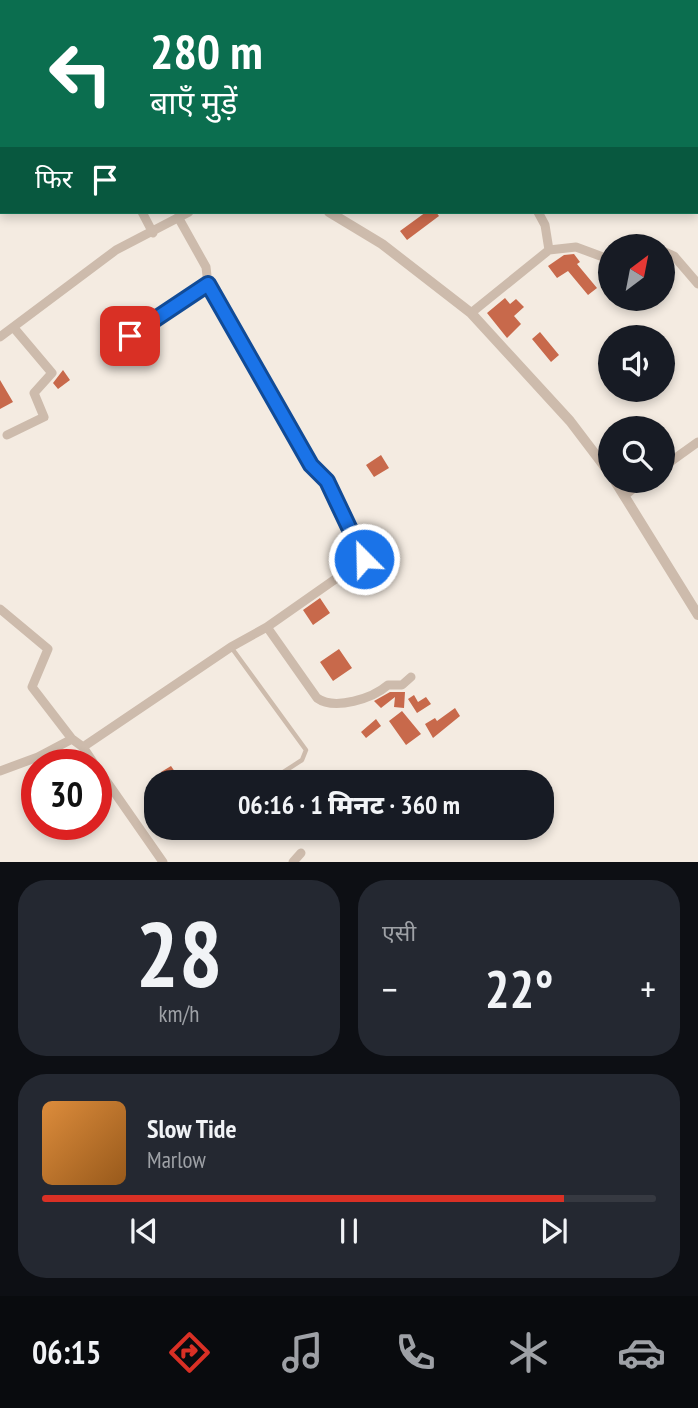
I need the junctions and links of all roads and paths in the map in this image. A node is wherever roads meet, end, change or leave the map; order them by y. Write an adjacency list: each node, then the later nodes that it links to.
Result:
1 (143, 214): 6 (street)
2 (184, 214): 5 (street)
3 (332, 214): 12 (street)
4 (539, 214): 7 (street)
5 (178, 216): 6 (street); 10 (street)
6 (153, 233): 13 (street)
7 (549, 250): 8 (street); 12 (street)
8 (598, 255)
9 (676, 258): 11 (street)
10 (208, 284): 14 (street); 25 (street)
11 (698, 284)
12 (471, 313): 18 (street)
13 (14, 328): 15 (street); 16 (street)
14 (130, 336)
15 (0, 337)
16 (7, 435)
17 (698, 442): 19 (street)
18 (598, 458)
19 (675, 458)
20 (622, 493): 22 (street)
21 (628, 493): 22 (street)
22 (624, 496): 24 (street)
23 (0, 610): 28 (street)
24 (698, 615)
25 (267, 627): 26 (street); 27 (street)
26 (231, 647): 29 (street); 30 (lane)
27 (411, 677)
28 (72, 739): 29 (street); 31 (street)
29 (83, 747)
30 (287, 770)
31 (0, 771)
32 (112, 788): 34 (street)
33 (301, 853): 35 (street)
34 (163, 862)
35 (293, 862)

